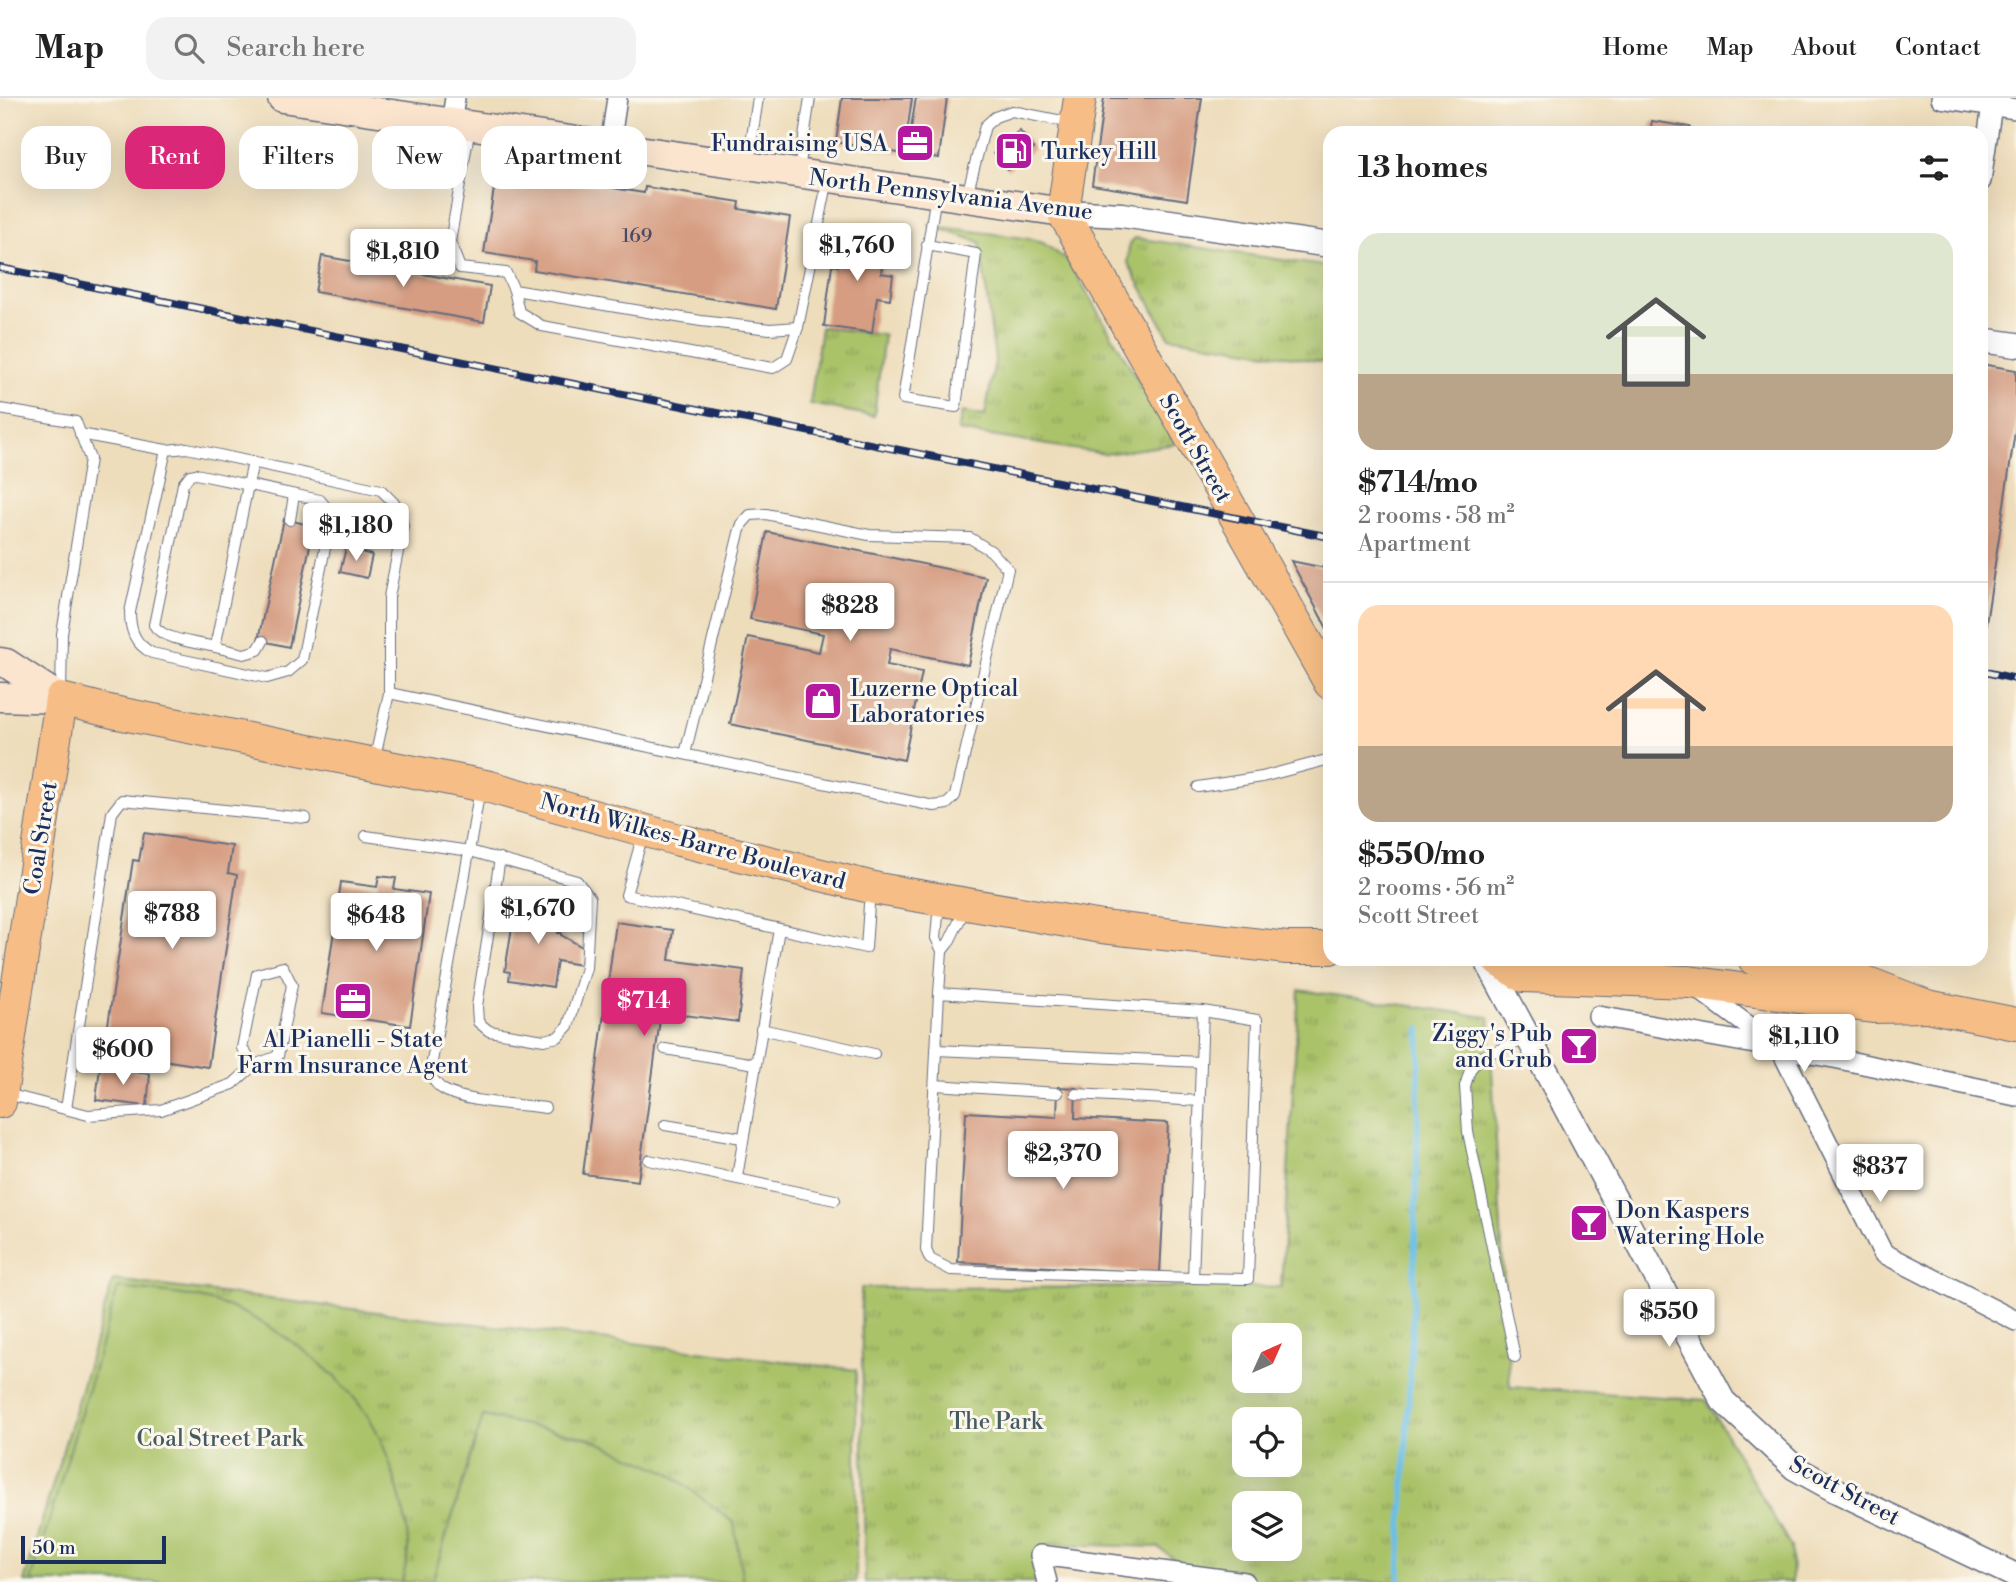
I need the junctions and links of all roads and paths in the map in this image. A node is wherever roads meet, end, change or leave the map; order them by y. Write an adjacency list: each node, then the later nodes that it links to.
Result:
1 (617, 98): 11 (street)
2 (758, 98): 14 (lane)
3 (810, 98): 15 (lane)
4 (1941, 98): 6 (street)
5 (294, 99): 9 (main road, North Pennsylvania Avenue)
6 (1993, 102): 7 (street); 12 (street)
7 (2016, 109)
8 (1078, 111): 18 (lane); 19 (main road)
9 (459, 116): 10 (main road, North Pennsylvania Avenue); 22 (lane)
10 (509, 126)
11 (613, 126)
12 (1988, 135)
13 (647, 151): 14 (main road, North Pennsylvania Avenue)
14 (747, 166): 15 (main road, North Pennsylvania Avenue)
15 (798, 174): 16 (main road, North Pennsylvania Avenue)
16 (828, 178): 17 (main road, North Pennsylvania Avenue); 23 (lane)
17 (936, 194): 18 (main road, North Pennsylvania Avenue); 20 (lane)
18 (966, 198): 19 (main road, North Pennsylvania Avenue)
19 (1063, 212): 21 (street, North Pennsylvania Avenue); 36 (main road, Scott Street)
20 (927, 244): 20 (lane)
21 (1323, 244)
22 (514, 290): 23 (lane); 23 (lane)
23 (798, 327)
24 (1988, 341): 25 (street)
25 (2016, 345)
26 (0, 409): 27 (lane)
27 (80, 434): 28 (lane); 39 (lane)
28 (166, 450): 29 (lane); 31 (lane)
29 (253, 462): 30 (lane); 37 (lane)
30 (248, 485): 31 (lane); 34 (lane); 34 (lane)
31 (294, 495): 32 (lane)
32 (290, 520)
33 (263, 641): 34 (lane)
34 (215, 647)
35 (0, 662): 39 (main road, North Wilkes-Barre Boulevard)
36 (1323, 671)
37 (389, 694): 40 (lane); 42 (lane)
38 (0, 697): 39 (main road, North Wilkes-Barre Boulevard)
39 (61, 699): 42 (main road, North Wilkes-Barre Boulevard); 77 (main road, Coal Street)
40 (685, 754): 40 (lane)
41 (1323, 761): 44 (lane)
42 (375, 762): 43 (main road, North Wilkes-Barre Boulevard)
43 (481, 785): 46 (main road, North Wilkes-Barre Boulevard); 48 (lane)
44 (1198, 787)
45 (306, 818): 80 (lane)
46 (644, 830): 50 (main road, North Wilkes-Barre Boulevard); 52 (lane)
47 (366, 836): 48 (lane)
48 (470, 851): 49 (lane); 79 (lane)
49 (500, 858): 49 (lane)
50 (870, 887): 51 (main road, North Wilkes-Barre Boulevard); 52 (lane)
51 (954, 902): 53 (main road, North Wilkes-Barre Boulevard); 54 (lane); 54 (lane)
52 (779, 929): 64 (lane)
53 (1323, 948)
54 (942, 951): 59 (lane)
55 (1490, 966): 65 (street, Scott Street)
56 (1508, 966): 58 (main road)
57 (1800, 966): 60 (main road)
58 (1689, 982): 60 (main road); 68 (street)
59 (939, 993): 61 (lane); 67 (lane)
60 (1927, 1006): 63 (main road)
61 (1203, 1011): 70 (lane); 86 (lane)
62 (1598, 1016): 68 (street)
63 (2016, 1024)
64 (761, 1029): 69 (lane); 71 (lane)
65 (1528, 1038): 88 (lane); 89 (street, Scott Street)
66 (665, 1049): 71 (lane)
67 (936, 1050): 70 (lane); 73 (lane)
68 (1781, 1050): 76 (street); 87 (street)
69 (874, 1054)
70 (1201, 1062): 78 (lane)
71 (755, 1063): 82 (lane)
72 (254, 1065): 72 (lane); 80 (lane)
73 (934, 1084): 74 (lane); 86 (lane)
74 (1058, 1093)
75 (1076, 1094): 78 (lane)
76 (2016, 1096)
77 (1, 1097): 80 (lane)
78 (1200, 1101): 86 (lane)
79 (545, 1108)
80 (66, 1110)
81 (665, 1125): 82 (lane)
82 (742, 1138): 84 (lane)
83 (649, 1160): 84 (lane)
84 (737, 1177): 85 (lane)
85 (835, 1199)
86 (1193, 1279)
87 (2016, 1321)
88 (1515, 1357)
89 (2016, 1576)
90 (1046, 1582): 91 (street)
91 (1245, 1582)

